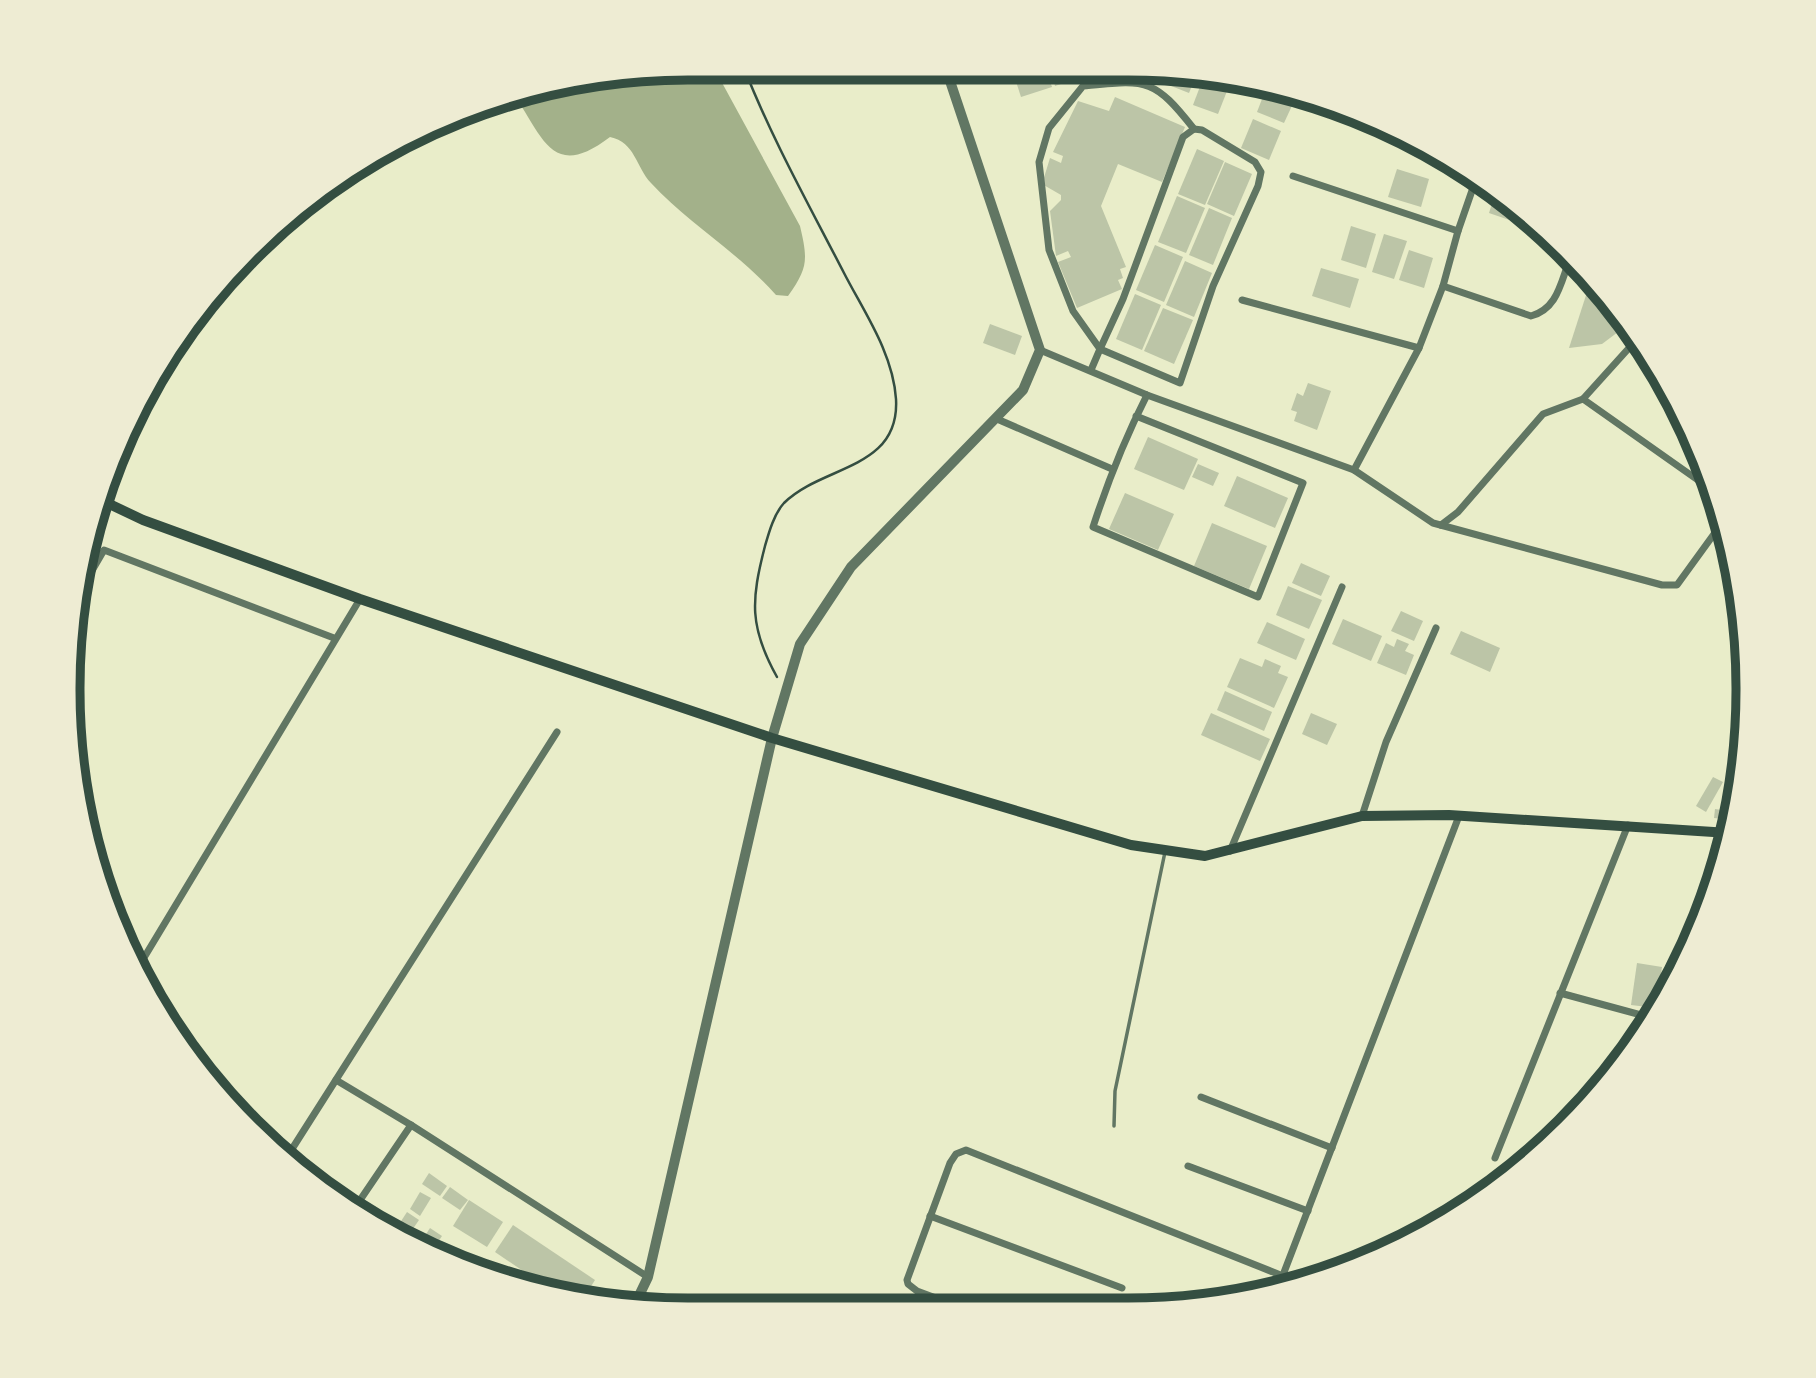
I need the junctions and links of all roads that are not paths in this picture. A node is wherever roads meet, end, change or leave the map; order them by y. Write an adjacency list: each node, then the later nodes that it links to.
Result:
1 (950, 80): 12 (street)
2 (1194, 129): 11 (street); 11 (street); 11 (street)
3 (1293, 176): 5 (street)
4 (1473, 189): 5 (street)
5 (1458, 231): 7 (street)
6 (1566, 269): 7 (street)
7 (1443, 286): 10 (street)
8 (1242, 300): 10 (street)
9 (1630, 347): 15 (street)
10 (1419, 348): 19 (street)
11 (1100, 349): 13 (street)
12 (1041, 350): 13 (street); 17 (street)
13 (1091, 370): 14 (street)
14 (1147, 395): 16 (street); 19 (street)
15 (1583, 399): 20 (street); 22 (street)
16 (1136, 416): 18 (street); 18 (street)
17 (997, 419): 18 (street); 30 (street)
18 (1112, 469)
19 (1354, 470): 22 (street)
20 (1698, 480)
21 (110, 504): 26 (main road)
22 (1441, 525): 23 (street)
23 (1715, 532)
24 (92, 571): 28 (street)
25 (1342, 587): 36 (street)
26 (360, 599): 30 (main road); 37 (street)
27 (1436, 628): 31 (street)
28 (334, 638)
29 (557, 732): 40 (street)
30 (772, 738): 35 (main road); 52 (street)
31 (1362, 816): 32 (main road); 36 (main road)
32 (1459, 816): 33 (main road); 44 (street)
33 (1628, 825): 34 (main road); 38 (street)
34 (1718, 832)
35 (1165, 850): 36 (main road); 43 (lane)
36 (1230, 852)
37 (143, 959)
38 (1560, 993): 39 (street); 46 (street)
39 (1640, 1015)
40 (336, 1080): 42 (street); 45 (street)
41 (1201, 1097): 44 (street)
42 (411, 1125): 48 (street); 52 (street)
43 (1114, 1126)
44 (1332, 1148): 49 (street)
45 (292, 1149)
46 (1495, 1158)
47 (1188, 1166): 49 (street)
48 (360, 1201)
49 (1308, 1211): 51 (street)
50 (930, 1216): 51 (street); 53 (street); 55 (street)
51 (1283, 1276)
52 (648, 1277): 54 (street)
53 (1122, 1288)
54 (639, 1295)
55 (936, 1298)

